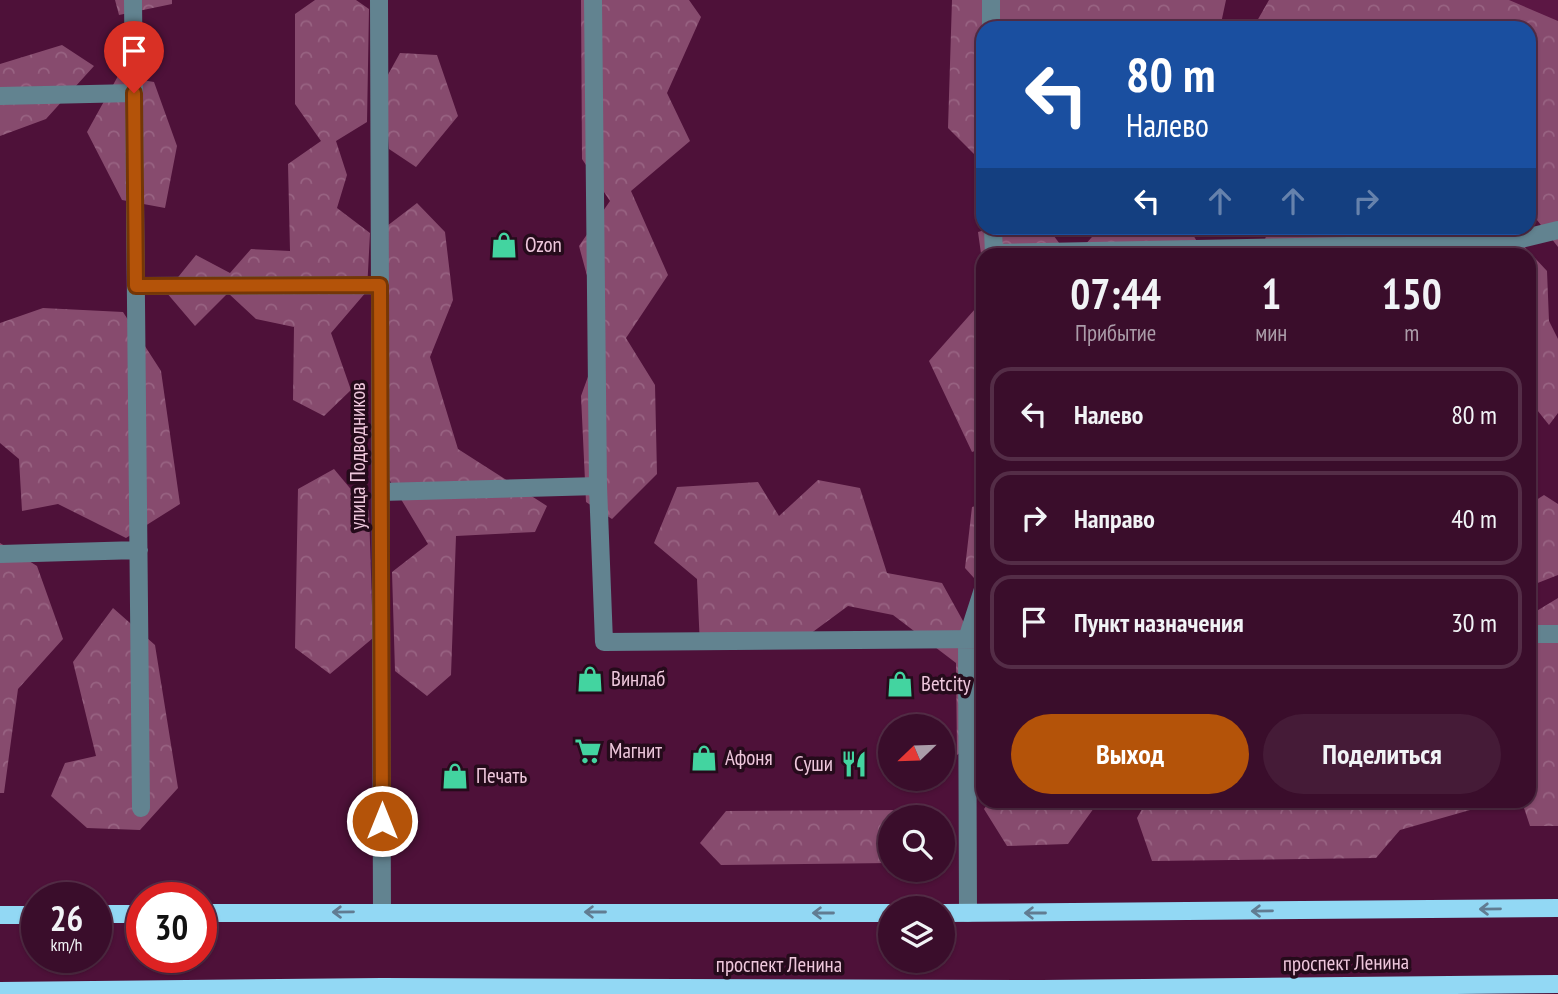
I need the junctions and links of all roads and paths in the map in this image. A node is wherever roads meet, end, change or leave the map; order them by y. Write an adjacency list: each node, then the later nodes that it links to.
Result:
1 (133, 0): 6 (street)
2 (379, 0): 10 (street, улица Подводников)
3 (593, 0): 12 (street)
4 (991, 0): 5 (street)
5 (991, 21)
6 (134, 93): 7 (street); 11 (street)
7 (0, 96)
8 (1558, 230): 9 (street)
9 (1272, 248)
10 (380, 285): 11 (street); 13 (street, улица Подводников)
11 (136, 286): 14 (street)
12 (598, 486): 13 (street); 18 (street)
13 (381, 492): 21 (street, улица Подводников)
14 (139, 550): 15 (street); 19 (street)
15 (0, 554)
16 (1536, 634): 17 (street)
17 (1558, 634)
18 (975, 639): 25 (street)
19 (141, 808)
20 (1558, 908): 25 (main road, one-way to 25)
21 (382, 912): 22 (main road, one-way to 22); 23 (main road, one-way to 21)
22 (217, 913)
23 (878, 913)
24 (955, 913): 25 (main road)
25 (968, 913)
26 (0, 915): 27 (main road)
27 (21, 915)
28 (1558, 984): 29 (main road, проспект Ленина)
29 (0, 991)

